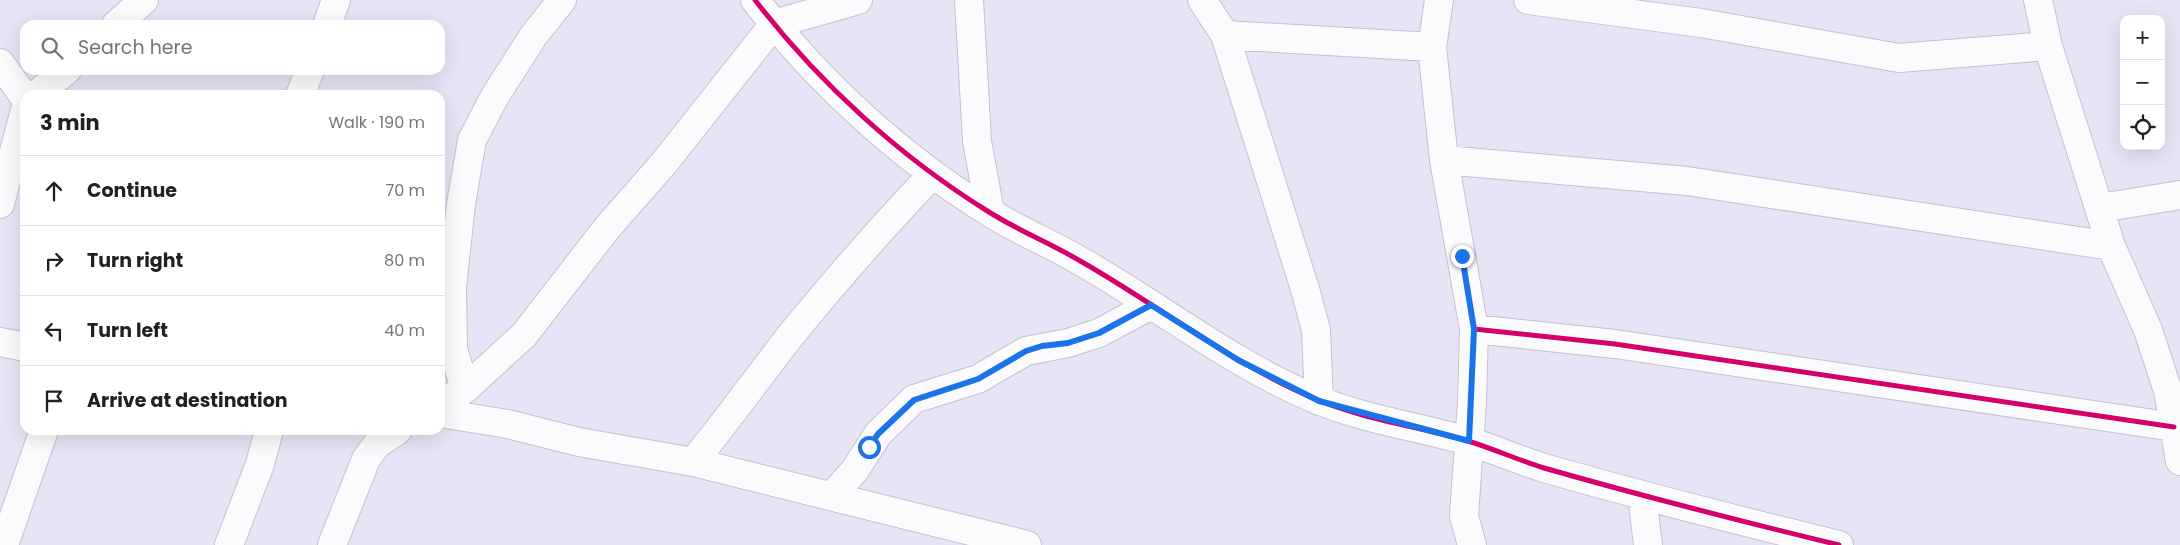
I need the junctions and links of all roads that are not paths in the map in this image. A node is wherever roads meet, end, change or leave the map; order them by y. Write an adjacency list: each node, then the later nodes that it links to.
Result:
1 (144, 0): 11 (street)
2 (336, 0): 12 (street)
3 (562, 0): 35 (street)
4 (755, 0): 13 (street)
5 (858, 0): 13 (street)
6 (969, 0): 29 (street)
7 (1202, 0): 14 (street)
8 (1439, 0): 16 (street)
9 (1528, 0): 15 (street)
10 (2038, 0): 15 (street)
11 (122, 20)
12 (329, 20)
13 (774, 24): 25 (street); 35 (street)
14 (1225, 35): 16 (street); 37 (street)
15 (2048, 46): 28 (street)
16 (1432, 47): 24 (street)
17 (0, 63): 22 (street)
18 (61, 75): 20 (street)
19 (308, 75): 21 (street)
20 (42, 90)
21 (302, 90)
22 (20, 91)
23 (20, 129): 27 (street)
24 (1444, 160): 30 (street); 32 (street)
25 (932, 174): 29 (street); 45 (street)
26 (2180, 195): 28 (street)
27 (0, 204)
28 (2100, 208): 30 (street)
29 (990, 212): 31 (street)
30 (2111, 246): 39 (street)
31 (1151, 305): 37 (street); 47 (street)
32 (1474, 329): 39 (street); 43 (street)
33 (0, 342): 34 (street)
34 (20, 347)
35 (465, 389): 36 (street)
36 (445, 400)
37 (1319, 401): 43 (street)
38 (445, 414): 45 (street)
39 (2174, 427): 44 (street)
40 (42, 435): 48 (street)
41 (268, 435): 49 (street)
42 (390, 435): 50 (street)
43 (1469, 441): 46 (street); 52 (street)
44 (2180, 461)
45 (693, 462): 47 (street)
46 (1642, 494): 53 (street); 54 (street)
47 (832, 496): 51 (street)
48 (4, 545)
49 (229, 545)
50 (332, 545)
51 (1027, 545)
52 (1472, 545)
53 (1648, 545)
54 (1839, 545)

